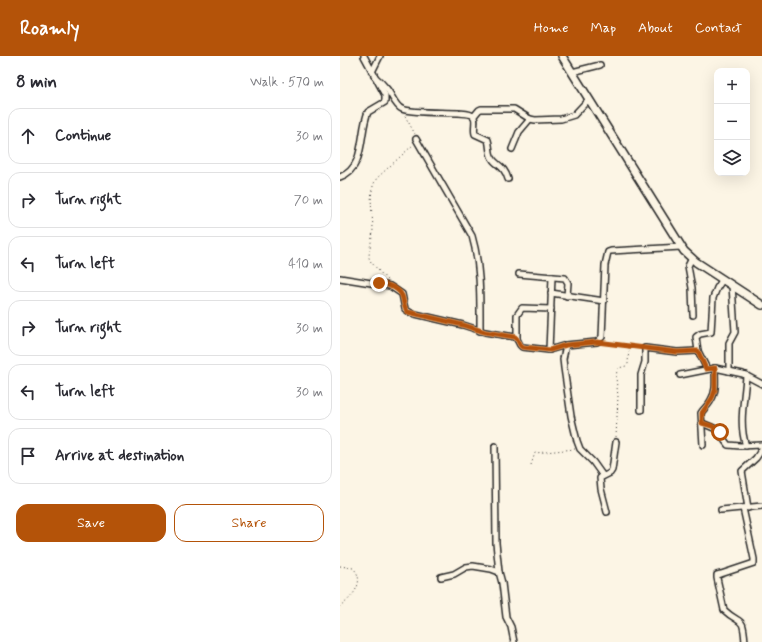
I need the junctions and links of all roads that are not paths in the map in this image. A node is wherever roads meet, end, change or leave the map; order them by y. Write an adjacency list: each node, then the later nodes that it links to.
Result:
1 (364, 56): 6 (street)
2 (380, 56): 6 (street)
3 (562, 56): 5 (street)
4 (600, 65): 5 (street)
5 (572, 72): 7 (street)
6 (373, 74): 8 (street); 12 (street)
7 (589, 99): 9 (street); 14 (street)
8 (474, 116): 9 (street); 13 (street)
9 (530, 119): 11 (street)
10 (416, 138): 27 (street)
11 (512, 149)
12 (340, 177)
13 (508, 179)
14 (681, 247): 15 (street); 23 (street)
15 (692, 258): 19 (street); 26 (street)
16 (519, 274): 17 (street)
17 (552, 277): 21 (street); 22 (street)
18 (340, 278): 27 (street)
19 (723, 279): 20 (street); 31 (street)
20 (732, 285): 24 (street); 34 (street)
21 (552, 293): 22 (street); 25 (street)
22 (567, 296): 23 (street)
23 (604, 301): 29 (street)
24 (762, 305)
25 (551, 310): 28 (street); 30 (street)
26 (693, 314)
27 (480, 331): 28 (street)
28 (517, 339): 30 (street)
29 (566, 345): 30 (street); 46 (street)
30 (550, 350)
31 (698, 351): 33 (street); 38 (street)
32 (715, 368): 33 (street); 34 (street); 39 (street)
33 (706, 369): 35 (street)
34 (729, 371): 36 (street)
35 (680, 375)
36 (746, 375): 37 (street); 44 (street)
37 (762, 384)
38 (641, 410)
39 (702, 423): 41 (street); 44 (street)
40 (616, 442): 46 (street)
41 (703, 445)
42 (762, 445): 44 (street)
43 (494, 446): 51 (street)
44 (746, 446)
45 (762, 449): 48 (street)
46 (603, 476): 50 (street)
47 (762, 506): 48 (street)
48 (745, 508): 49 (street); 54 (street)
49 (720, 510)
50 (607, 512)
51 (499, 572): 52 (street); 53 (street)
52 (441, 577)
53 (514, 642)
54 (745, 642)

